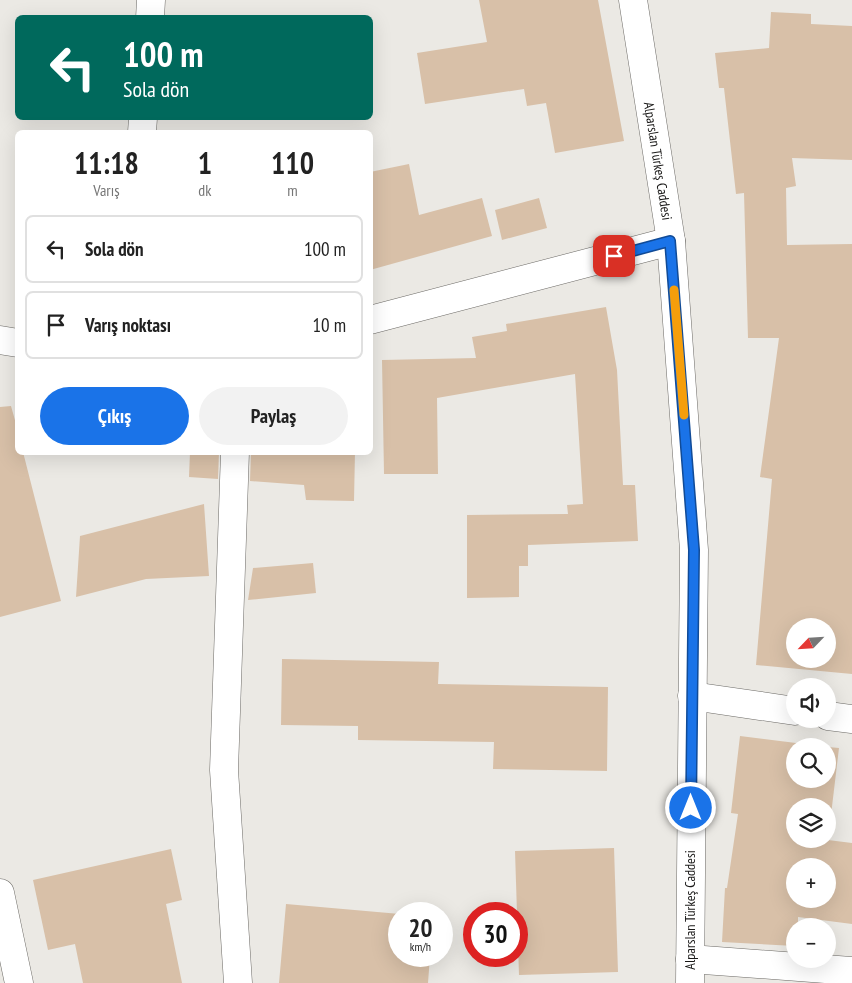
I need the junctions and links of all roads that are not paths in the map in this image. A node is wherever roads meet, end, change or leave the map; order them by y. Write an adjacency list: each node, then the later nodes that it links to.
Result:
1 (151, 0): 3 (street)
2 (634, 0): 4 (street, Alparslan Türkeş Caddesi)
3 (150, 15)
4 (670, 241): 5 (street); 9 (street, Alparslan Türkeş Caddesi)
5 (373, 319)
6 (0, 340): 7 (street)
7 (15, 342)
8 (235, 455): 17 (street)
9 (692, 696): 10 (street); 14 (street, Alparslan Türkeş Caddesi)
10 (786, 710)
11 (836, 717): 12 (street)
12 (852, 720)
13 (0, 893): 16 (street)
14 (690, 971): 15 (street)
15 (852, 971)
16 (19, 983)
17 (238, 983)

